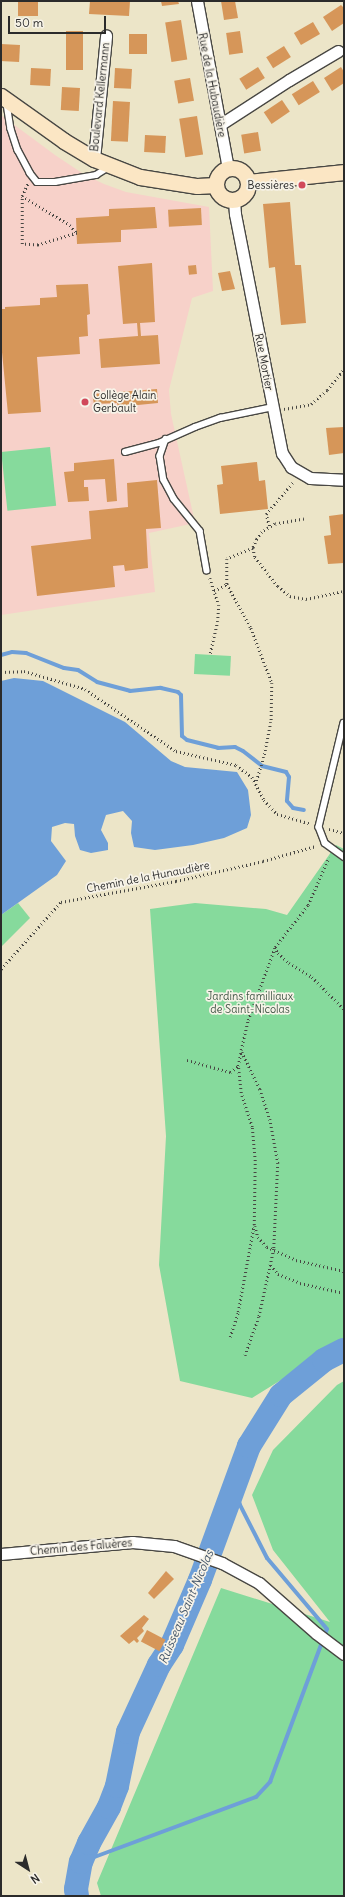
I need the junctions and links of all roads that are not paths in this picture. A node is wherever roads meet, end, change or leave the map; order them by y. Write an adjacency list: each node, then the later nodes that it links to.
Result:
1 (198, 1): 5 (street, Rue de la Hubaudière)
2 (106, 36): 6 (street, Boulevard Kellermann)
3 (338, 51): 5 (street)
4 (4, 98): 6 (street, Boulevard Kellermann); 7 (lane)
5 (221, 124): 8 (street, Rue de la Hubaudière)
6 (94, 158): 7 (street, Boulevard Kellermann)
7 (111, 166): 11 (street, Boulevard Kellermann)
8 (228, 168): 10 (street); 11 (street)
9 (344, 172): 10 (street)
10 (248, 182): 12 (street)
11 (216, 185): 12 (street)
12 (234, 200): 13 (street, Rue Mortier)
13 (273, 409): 14 (lane); 16 (street, Rue Mortier)
14 (166, 439): 15 (lane); 17 (lane)
15 (125, 452)
16 (344, 480)
17 (207, 570)
18 (344, 723): 19 (lane)
19 (344, 858)
20 (1, 1554): 21 (street, Chemin des Faluères)
21 (344, 1654)

